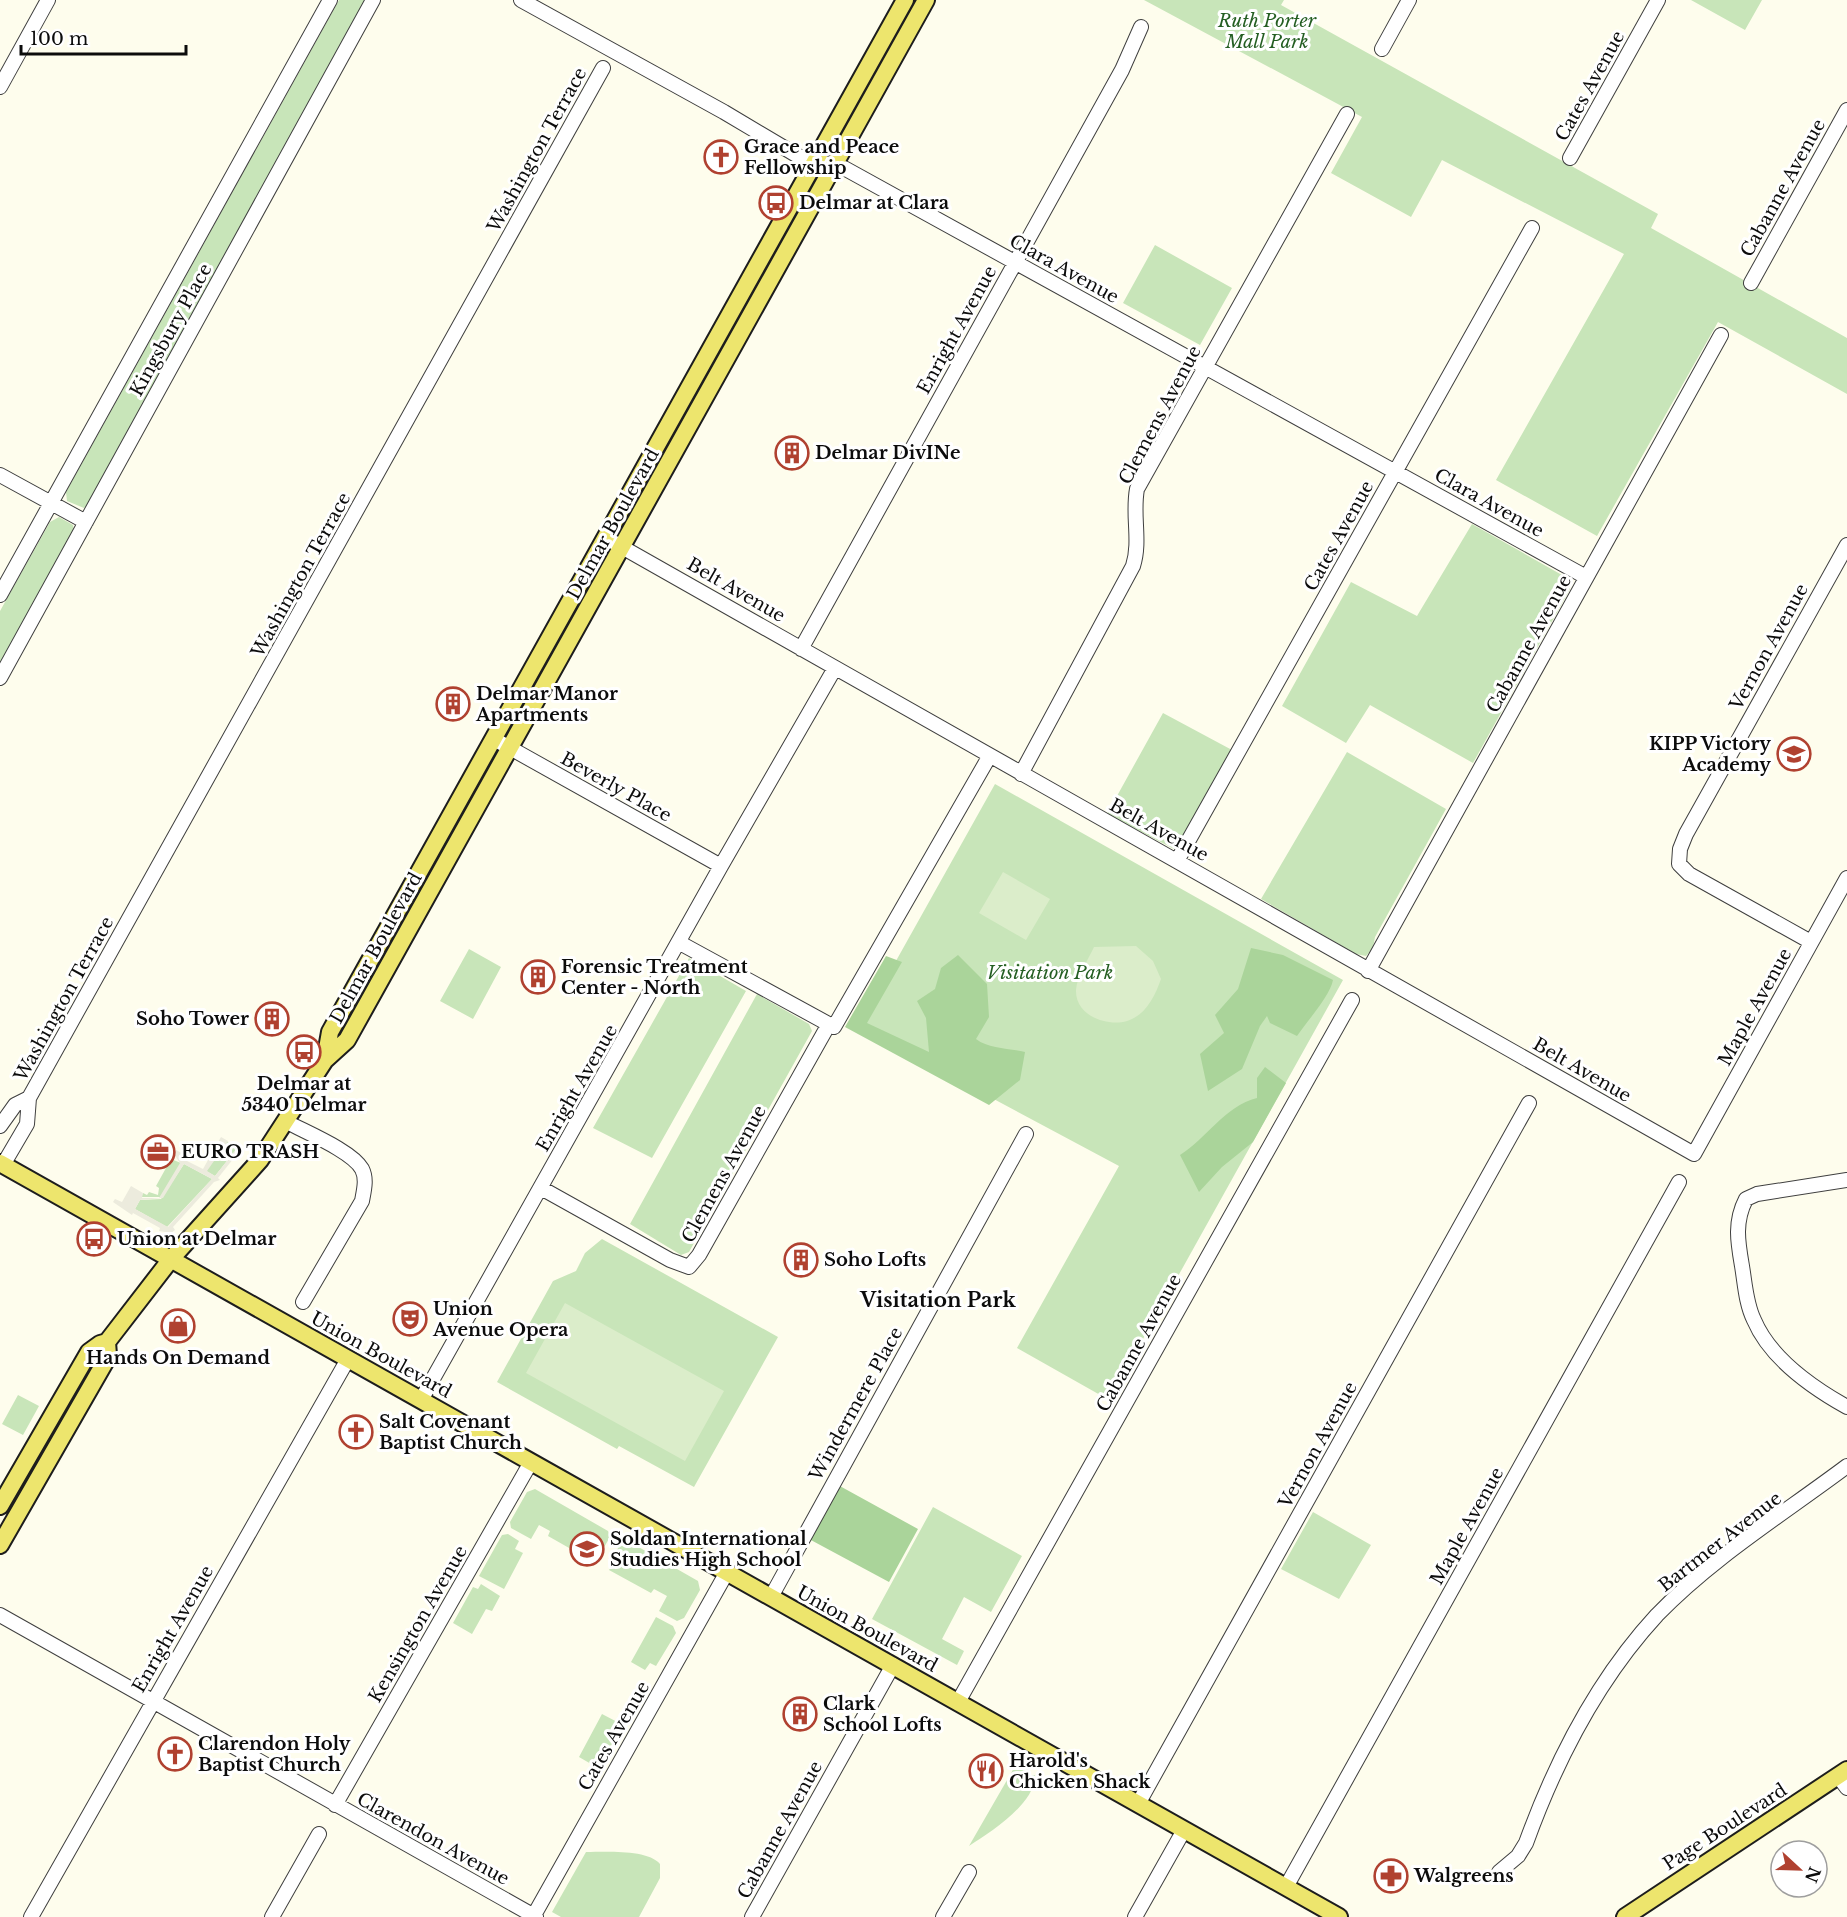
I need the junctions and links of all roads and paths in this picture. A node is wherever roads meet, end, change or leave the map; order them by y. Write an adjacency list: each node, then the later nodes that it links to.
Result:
1 (48, 0): 13 (street)
2 (330, 0): 27 (street, Kingsbury Place)
3 (373, 0): 28 (street, Kingsbury Place)
4 (521, 0): 18 (street, Clara Avenue)
5 (905, 0): 12 (main road, Delmar Boulevard)
6 (926, 0): 14 (main road, Delmar Boulevard)
7 (1409, 0): 10 (street)
8 (1658, 0): 17 (street, Cates Avenue)
9 (1141, 27): 21 (street, Enright Avenue)
10 (1382, 49)
11 (603, 68): 50 (street, Washington Terrace)
12 (861, 79): 14 (main road); 18 (main road, Delmar Boulevard)
13 (0, 87)
14 (877, 88): 19 (main road, Delmar Boulevard)
15 (1847, 110): 22 (street, Cabanne Avenue)
16 (1347, 114): 24 (street, Clemens Avenue)
17 (1570, 158)
18 (815, 161): 19 (street, Clara Avenue); 29 (main road, Delmar Boulevard)
19 (834, 165): 21 (street, Clara Avenue); 31 (main road, Delmar Boulevard)
20 (1532, 228): 25 (street, Cates Avenue)
21 (1016, 262): 24 (street, Clara Avenue); 34 (street, Enright Avenue)
22 (1751, 283)
23 (1721, 335): 32 (street, Cabanne Avenue)
24 (1205, 368): 25 (street, Clara Avenue); 40 (street, Clemens Avenue)
25 (1395, 473): 32 (street, Clara Avenue); 41 (street, Cates Avenue)
26 (0, 475): 27 (street)
27 (51, 503): 28 (street); 33 (street, Kingsbury Place)
28 (86, 522): 36 (street, Kingsbury Place)
29 (606, 538): 31 (street, Belt Avenue); 37 (main road, Delmar Boulevard)
30 (1847, 545): 44 (street, Vernon Avenue)
31 (623, 547): 34 (street, Belt Avenue); 38 (main road, Delmar Boulevard)
32 (1586, 577): 46 (street, Cabanne Avenue)
33 (0, 595)
34 (801, 649): 35 (street, Belt Avenue)
35 (835, 668): 39 (street, Belt Avenue); 42 (street, Enright Avenue)
36 (0, 678)
37 (494, 739): 38 (street, Beverly Place); 49 (main road, Delmar Boulevard)
38 (509, 747): 42 (street, Beverly Place); 49 (main road, Delmar Boulevard)
39 (989, 757): 40 (street, Belt Avenue); 48 (street)
40 (1020, 774): 41 (street, Belt Avenue)
41 (1177, 861): 46 (street, Belt Avenue)
42 (721, 866): 45 (street, Enright Avenue)
43 (1847, 878): 44 (street, Maple Avenue)
44 (1811, 942): 55 (street, Maple Avenue)
45 (680, 943): 48 (street); 59 (street, Enright Avenue)
46 (1368, 970): 55 (street, Belt Avenue)
47 (1352, 1000): 75 (street, Cabanne Avenue)
48 (829, 1029): 59 (street, Clemens Avenue)
49 (325, 1060): 52 (main road, Delmar Boulevard)
50 (29, 1098): 53 (street); 56 (street)
51 (1529, 1103): 77 (street, Vernon Avenue)
52 (287, 1122): 60 (main road, Delmar Boulevard); 61 (street)
53 (0, 1126)
54 (1026, 1134): 71 (street, Windermere Place)
55 (1694, 1154)
56 (2, 1164): 60 (main road, Union Boulevard)
57 (1847, 1180): 65 (street)
58 (1678, 1182): 83 (street, Maple Avenue)
59 (541, 1188): 64 (street, Enright Avenue)
60 (171, 1259): 62 (main road, Delmar Boulevard); 63 (main road, Union Boulevard)
61 (303, 1302)
62 (107, 1342): 68 (main road, Delmar Boulevard); 69 (main road, Delmar Boulevard)
63 (348, 1359): 64 (main road, Union Boulevard); 74 (street, Enright Avenue)
64 (421, 1400): 66 (main road, Union Boulevard)
65 (1847, 1407)
66 (531, 1462): 70 (main road, Union Boulevard); 78 (street, Kensington Avenue)
67 (1847, 1466): 82 (street, Bartmer Avenue)
68 (0, 1506)
69 (0, 1545)
70 (727, 1572): 71 (main road, Union Boulevard); 86 (street, Cates Avenue)
71 (771, 1597): 73 (main road, Union Boulevard)
72 (0, 1615): 74 (street, Clarendon Avenue)
73 (893, 1665): 75 (main road, Union Boulevard); 87 (street, Cabanne Avenue)
74 (153, 1701): 78 (street, Clarendon Avenue); 84 (street, Enright Avenue)
75 (958, 1702): 77 (main road, Union Boulevard)
76 (1844, 1778): 91 (main road, Page Boulevard)
77 (1138, 1804): 79 (main road, Union Boulevard)
78 (335, 1805): 86 (street, Clarendon Avenue)
79 (1185, 1830): 83 (main road, Union Boulevard); 89 (street)
80 (319, 1834): 85 (street)
81 (969, 1872): 88 (street)
82 (1499, 1872)
83 (1286, 1887): 90 (main road, Union Boulevard)
84 (31, 1917)
85 (272, 1917)
86 (534, 1917)
87 (752, 1917)
88 (944, 1917)
89 (1135, 1917)
90 (1338, 1917)
91 (1625, 1917)

